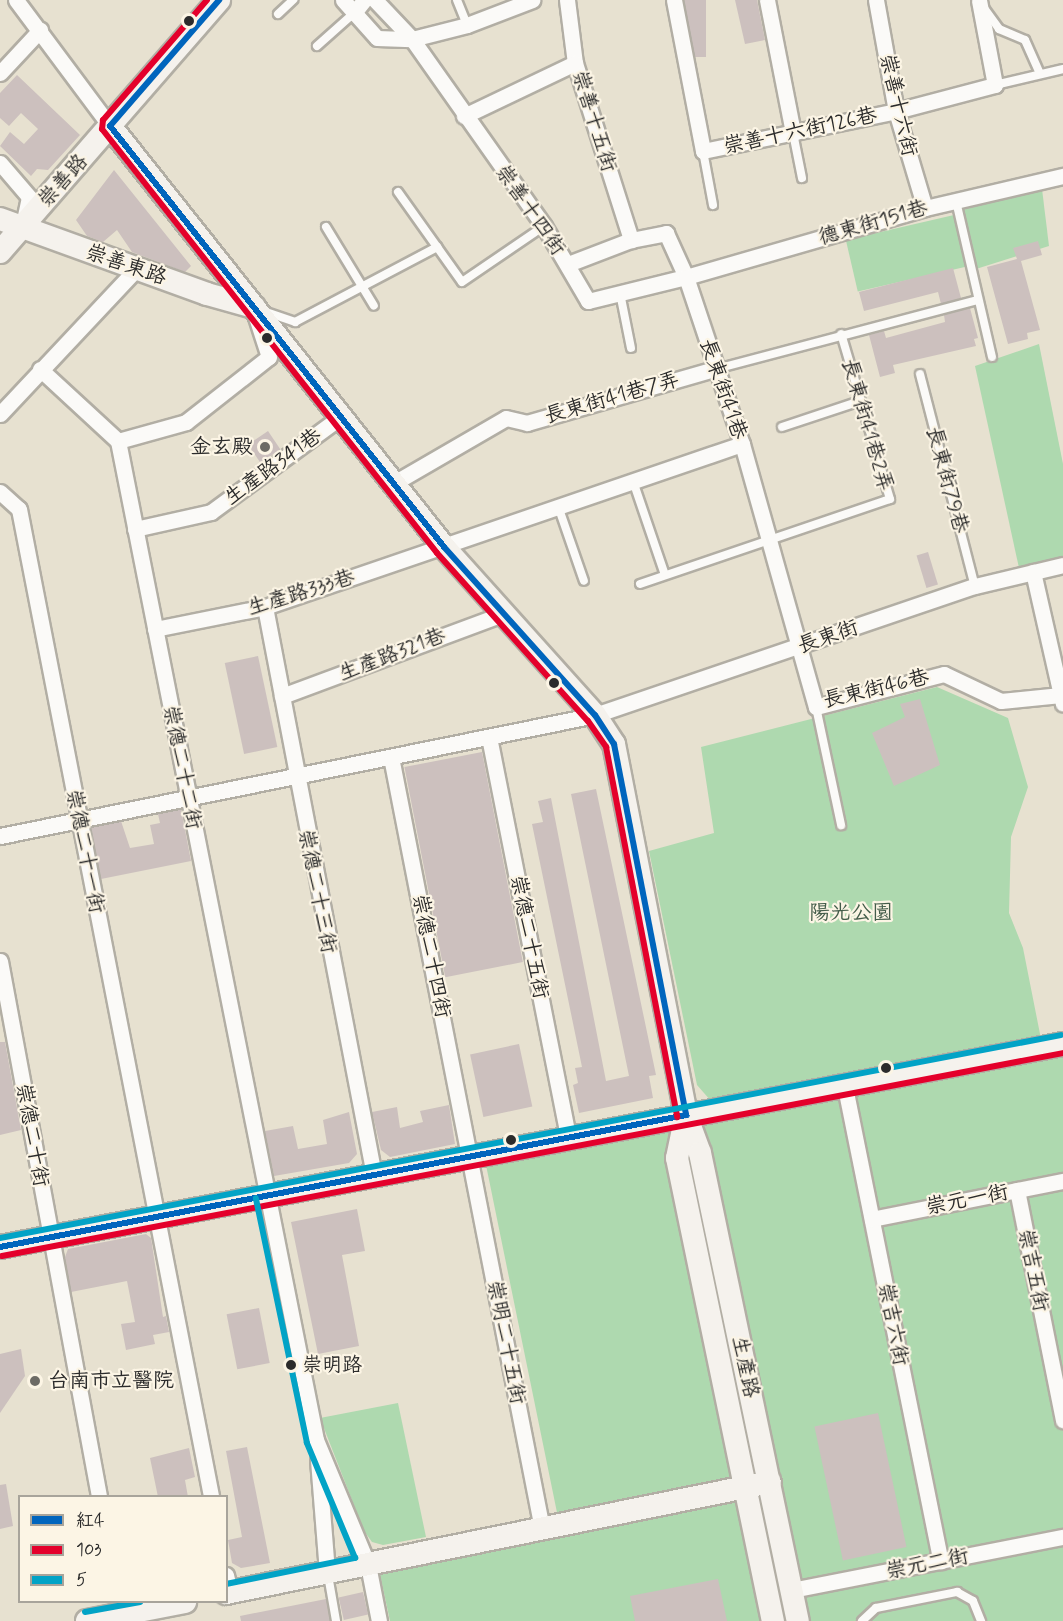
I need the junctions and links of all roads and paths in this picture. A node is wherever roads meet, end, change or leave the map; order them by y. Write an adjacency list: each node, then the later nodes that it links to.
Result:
1 (16, 0): 17 (street)
2 (36, 0): 17 (street)
3 (219, 0): 29 (street, 崇善路)
4 (293, 0): 16 (lane)
5 (343, 0): 15 (street)
6 (364, 0): 15 (street)
7 (375, 0): 20 (street, 崇善十四街)
8 (457, 0): 18 (lane)
9 (532, 0): 18 (street)
10 (567, 0): 22 (street, 崇善十五街)
11 (674, 0): 31 (street, 崇善十六街126巷)
12 (767, 0): 30 (street)
13 (876, 0): 27 (street, 崇善十六街)
14 (980, 0): 25 (lane); 26 (street)
15 (354, 13): 20 (street); 21 (lane)
16 (278, 14)
17 (30, 16): 19 (street)
18 (467, 24): 20 (street)
19 (40, 30): 24 (street); 29 (street)
20 (412, 39): 28 (street, 崇善十四街)
21 (317, 46)
22 (575, 63): 28 (street); 43 (street, 崇善十五街)
23 (1063, 69): 25 (lane)
24 (0, 73)
25 (1040, 73): 26 (lane)
26 (995, 85): 27 (street, 崇善十六街126巷)
27 (896, 111): 30 (street, 崇善十六街126巷); 38 (street, 崇善十六街)
28 (464, 116): 41 (street, 崇善十四街)
29 (110, 126): 40 (street, 崇善路); 53 (street, 生產路)
30 (793, 133): 31 (street, 崇善十六街126巷); 34 (lane)
31 (703, 151): 37 (lane, 崇善十六街126巷)
32 (0, 163): 40 (street)
33 (1063, 176): 36 (street, 德東街151巷)
34 (802, 178)
35 (398, 192): 44 (lane)
36 (956, 201): 38 (street, 德東街151巷); 51 (lane)
37 (713, 205)
38 (925, 208): 48 (street, 德東街151巷)
39 (0, 219): 40 (street, 崇善東路)
40 (23, 226): 45 (street, 崇善路); 47 (street, 崇善東路)
41 (544, 226): 44 (lane); 46 (street, 崇善十四街)
42 (326, 227): 49 (lane)
43 (631, 240): 46 (street, 長東街41巷); 48 (street, 長東街41巷)
44 (437, 247): 49 (lane)
45 (0, 252)
46 (568, 264): 50 (street, 崇善十四街)
47 (138, 267): 53 (street, 崇善東路); 57 (street)
48 (686, 277): 50 (street, 崇善十四街); 58 (street, 長東街41巷)
49 (364, 285): 52 (lane); 53 (lane)
50 (619, 291): 55 (lane)
51 (978, 300): 54 (lane, 長東街41巷7弄); 56 (lane)
52 (374, 306)
53 (254, 307): 62 (street, 生產路); 64 (street)
54 (842, 334): 58 (lane, 長東街41巷7弄); 60 (lane, 長東街41巷2弄)
55 (632, 348)
56 (992, 357)
57 (40, 369): 61 (street); 64 (street)
58 (714, 369): 65 (street, 長東街41巷); 67 (street, 長東街41巷7弄)
59 (920, 374): 78 (lane, 長東街79巷)
60 (860, 401): 63 (lane); 71 (lane, 長東街41巷2弄)
61 (0, 414)
62 (339, 418): 67 (street, 生產路); 70 (street, 生產路341巷)
63 (782, 428)
64 (118, 441): 70 (street, 崇德二十二街)
65 (742, 444): 66 (street, 生產路333巷); 71 (street, 長東街41巷)
66 (633, 481): 69 (street, 生產路333巷); 75 (lane)
67 (394, 483): 72 (street, 生產路)
68 (0, 492): 91 (street, 崇德二十一街)
69 (558, 506): 72 (street, 生產路333巷); 76 (lane)
70 (135, 529): 81 (street, 崇德二十二街)
71 (770, 541): 75 (lane); 82 (street, 長東街41巷)
72 (444, 547): 79 (street, 生產路333巷); 80 (street, 生產路)
73 (1063, 565): 74 (street, 長東街)
74 (1033, 572): 78 (street, 長東街); 84 (street)
75 (665, 575): 77 (lane)
76 (584, 581)
77 (640, 584)
78 (975, 586): 82 (street, 長東街)
79 (265, 607): 81 (street, 生產路333巷); 83 (street, 崇德二十三街)
80 (502, 614): 83 (street, 生產路321巷); 86 (street, 生產路)
81 (155, 629): 90 (street, 崇德二十二街)
82 (800, 647): 85 (street, 長東街46巷); 86 (street, 長東街)
83 (282, 696): 89 (street, 崇德二十三街)
84 (1062, 700): 85 (street, 長東街46巷)
85 (816, 707): 92 (lane)
86 (595, 715): 87 (street, 長東街); 97 (street, 生產路)
87 (489, 737): 88 (street, 長東街); 98 (street, 崇德二十五街)
88 (391, 757): 89 (street, 長東街); 99 (street, 崇德二十四街)
89 (294, 775): 90 (street, 長東街); 100 (street, 崇德二十三街)
90 (189, 798): 91 (street, 長東街); 103 (street, 崇德二十二街)
91 (79, 820): 93 (street, 長東街); 104 (street, 崇德二十一街)
92 (841, 825)
93 (0, 836)
94 (0, 962): 106 (street, 崇德二十街)
95 (1063, 1044): 96 (street)
96 (845, 1087): 97 (street); 105 (street, 崇吉六街)
97 (686, 1115): 98 (street); 110 (street, 生產路); 111 (street, 生產路)
98 (568, 1136): 99 (street)
99 (470, 1156): 100 (street); 114 (street, 崇明二十五街)
100 (374, 1175): 103 (street)
101 (1063, 1181): 102 (street, 崇元一街)
102 (1017, 1190): 105 (street, 崇元一街); 108 (street, 崇吉五街)
103 (265, 1196): 104 (street); 109 (street, 崇德二十二街)
104 (156, 1217): 106 (street); 113 (street, 崇德二十一街)
105 (872, 1219): 116 (street, 崇吉六街)
106 (51, 1237): 107 (street); 112 (street, 崇德二十街)
107 (0, 1247)
108 (1063, 1420)
109 (316, 1440): 117 (street); 118 (street)
110 (770, 1482): 111 (street); 120 (street, 生產路)
111 (744, 1487): 114 (street); 126 (street, 生產路)
112 (99, 1495)
113 (211, 1495)
114 (542, 1529): 117 (street)
115 (1063, 1537): 116 (street, 崇元二街)
116 (941, 1561): 120 (street, 崇元二街)
117 (368, 1565): 118 (street); 125 (street)
118 (327, 1573): 119 (street); 124 (lane)
119 (228, 1587)
120 (792, 1590): 127 (street, 生產路)
121 (178, 1603): 122 (street)
122 (120, 1612): 123 (street)
123 (87, 1621)
124 (336, 1621)
125 (379, 1621)
126 (773, 1621)
127 (798, 1621)
128 (862, 1621): 129 (lane)
129 (981, 1621)

